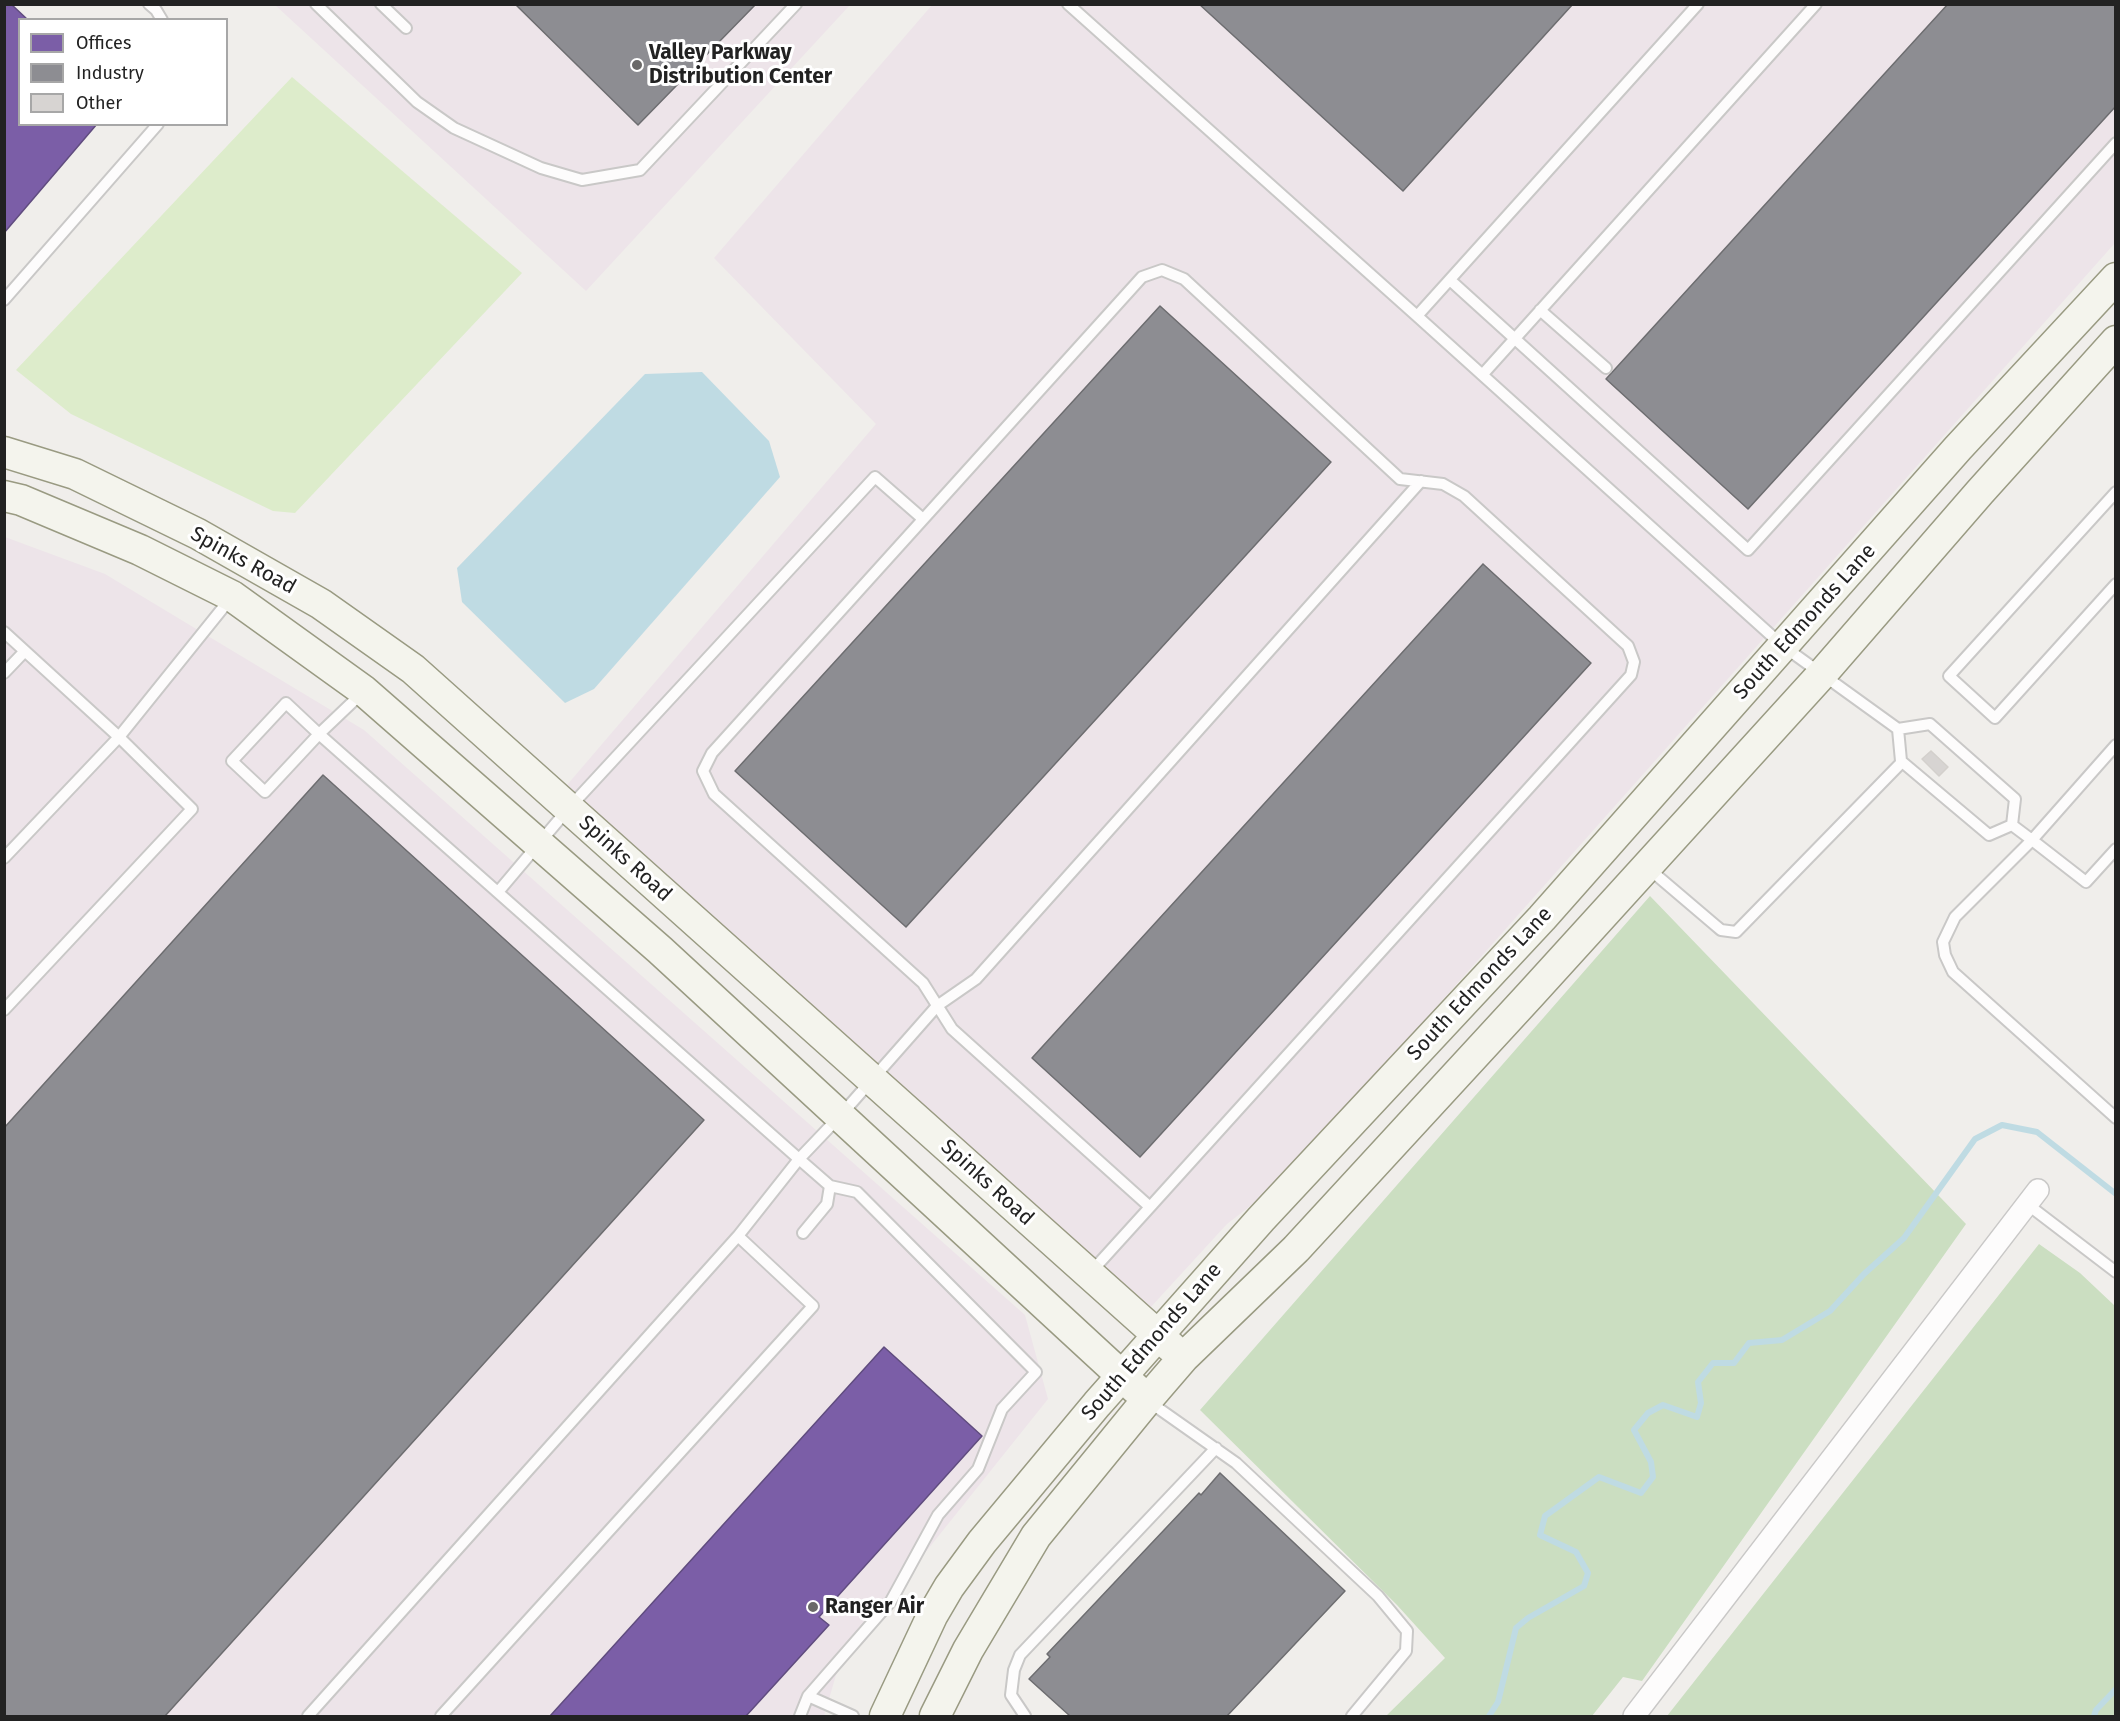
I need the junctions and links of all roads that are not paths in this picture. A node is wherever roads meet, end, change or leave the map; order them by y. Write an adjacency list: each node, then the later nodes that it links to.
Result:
1 (149, 4): 8 (lane)
2 (316, 4): 4 (lane)
3 (381, 4): 9 (lane)
4 (796, 4)
5 (1068, 4): 16 (lane)
6 (1698, 4): 13 (lane)
7 (1816, 4): 15 (lane)
8 (161, 18)
9 (406, 28)
10 (156, 126): 14 (lane)
11 (2115, 143): 17 (lane)
12 (2115, 278): 30 (main road, South Edmonds Lane)
13 (1450, 280): 16 (lane); 17 (lane)
14 (4, 300)
15 (1540, 310): 17 (lane); 19 (lane)
16 (1418, 316): 20 (lane)
17 (1515, 338): 20 (lane)
18 (2115, 341): 33 (main road, South Edmonds Lane)
19 (1606, 368)
20 (1483, 374): 30 (lane)
21 (4, 452): 26 (main road, Spinks Road)
22 (1421, 481): 25 (lane); 50 (lane); 58 (lane)
23 (2115, 492): 27 (lane)
24 (4, 496): 28 (main road, Spinks Road)
25 (923, 519): 41 (lane); 50 (lane)
26 (248, 563): 28 (main road); 41 (main road, Spinks Road)
27 (2115, 584)
28 (232, 596): 34 (main road, Spinks Road); 37 (lane)
29 (4, 632): 31 (lane)
30 (1783, 646): 33 (lane); 40 (main road, South Edmonds Lane)
31 (25, 651): 32 (lane); 37 (lane)
32 (4, 673)
33 (1822, 674): 35 (lane); 45 (main road, South Edmonds Lane)
34 (364, 691): 36 (lane); 44 (main road, Spinks Road)
35 (1898, 729): 39 (lane); 42 (lane)
36 (319, 734): 36 (lane); 49 (lane)
37 (119, 737): 47 (lane); 51 (lane)
38 (2115, 745): 43 (lane)
39 (1902, 762): 42 (lane); 48 (lane)
40 (1641, 806): 45 (main road); 63 (main road, South Edmonds Lane)
41 (568, 809): 44 (lane); 52 (main road, Spinks Road)
42 (2012, 825): 43 (lane)
43 (2032, 840): 46 (lane); 54 (lane)
44 (538, 843): 49 (lane); 53 (main road, Spinks Road)
45 (1667, 844): 48 (main road, South Edmonds Lane)
46 (2115, 849)
47 (4, 858)
48 (1646, 867): 64 (main road, South Edmonds Lane)
49 (498, 892): 55 (lane)
50 (937, 1006): 52 (lane); 58 (lane)
51 (4, 1010)
52 (872, 1080): 53 (lane); 62 (main road, Spinks Road)
53 (840, 1116): 55 (lane); 65 (main road, Spinks Road)
54 (2115, 1118)
55 (799, 1159): 56 (lane); 60 (lane)
56 (830, 1186): 59 (lane); 68 (lane)
57 (2033, 1197): 61 (lane); 77 (street)
58 (1150, 1208): 62 (lane)
59 (803, 1233)
60 (738, 1236): 69 (lane); 70 (lane)
61 (2115, 1272)
62 (1089, 1275): 63 (main road, Spinks Road)
63 (1157, 1336): 64 (main road, Spinks Road); 65 (main road, South Edmonds Lane)
64 (1184, 1358): 66 (main road, South Edmonds Lane)
65 (1123, 1374): 66 (main road, Spinks Road); 73 (main road, South Edmonds Lane)
66 (1147, 1400): 67 (lane); 74 (main road, South Edmonds Lane)
67 (1215, 1448): 75 (lane); 76 (lane)
68 (808, 1696): 71 (lane); 72 (lane)
69 (308, 1716)
70 (441, 1716)
71 (800, 1716)
72 (853, 1716)
73 (885, 1716)
74 (935, 1716)
75 (1025, 1716)
76 (1352, 1716)
77 (1634, 1716)

